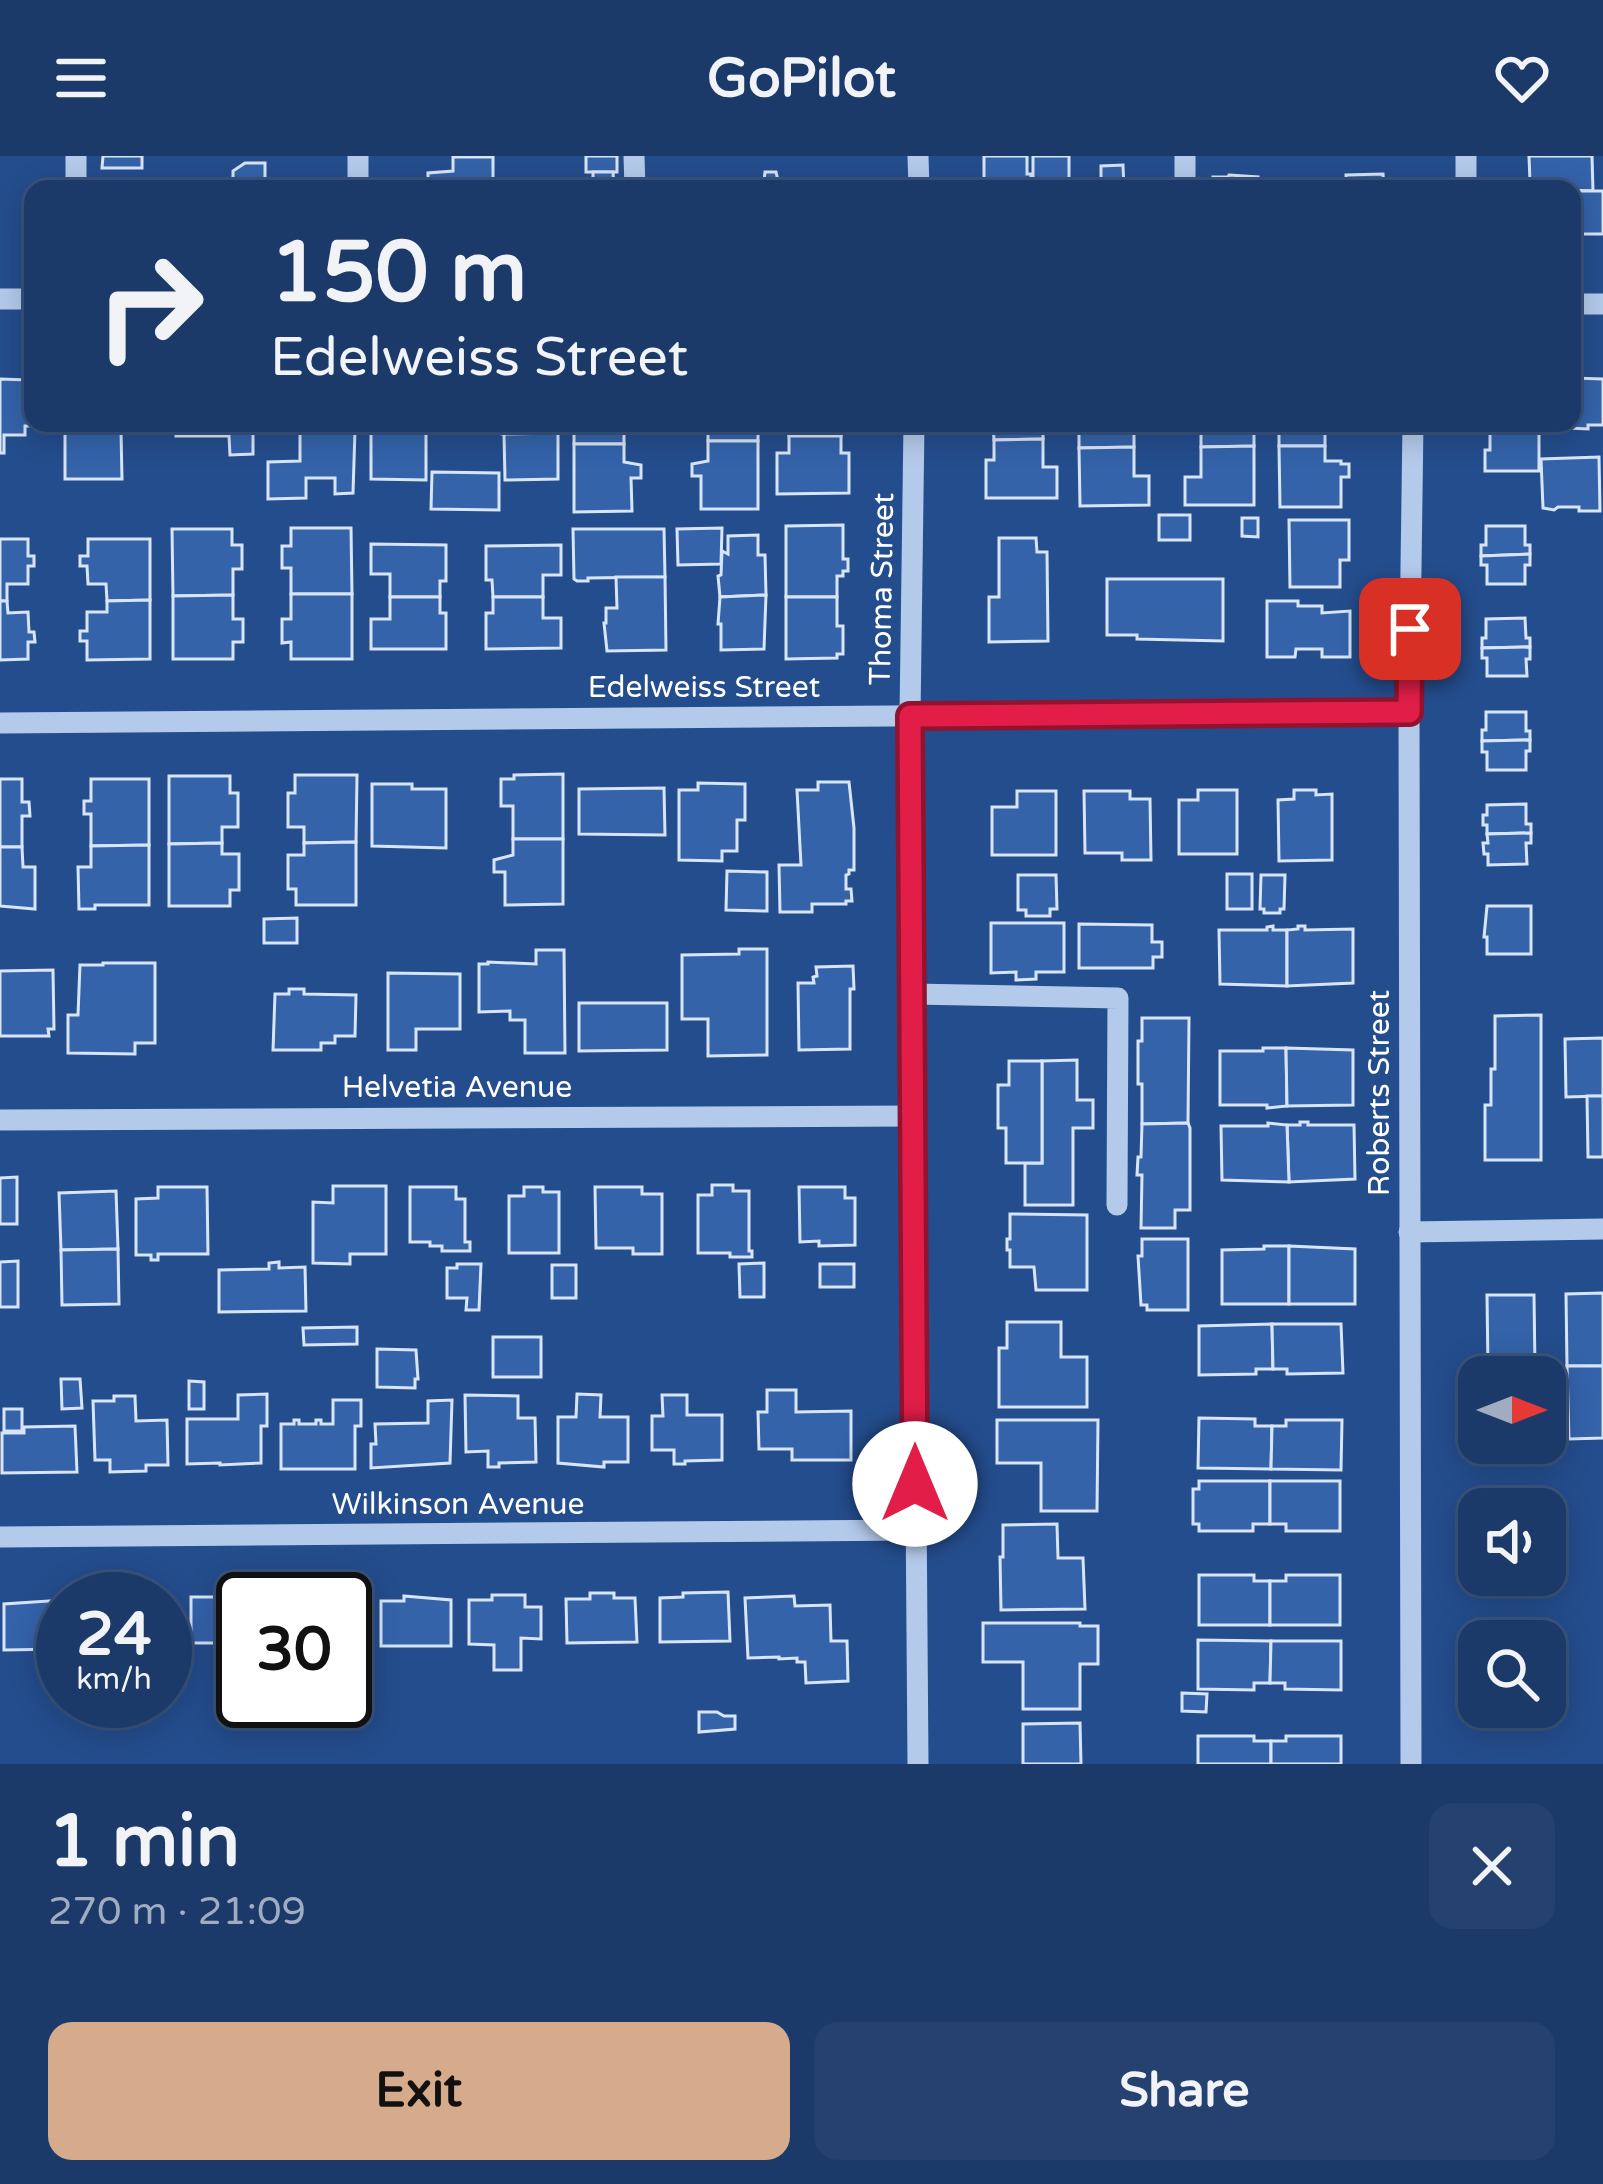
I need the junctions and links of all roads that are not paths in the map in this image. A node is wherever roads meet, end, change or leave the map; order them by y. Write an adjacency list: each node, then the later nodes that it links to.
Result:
1 (914, 432): 4 (street, Thoma Street)
2 (1413, 432): 3 (street, Roberts Street)
3 (1409, 712): 4 (street, Edelweiss Street); 11 (street, Roberts Street)
4 (910, 716): 5 (street, Edelweiss Street); 6 (street, Thoma Street)
5 (0, 723)
6 (913, 994): 7 (street, Thoma Street); 9 (street)
7 (914, 1116): 8 (street, Helvetia Avenue); 12 (street, Thoma Street)
8 (0, 1120)
9 (1117, 1205)
10 (1603, 1229): 11 (street)
11 (1409, 1232): 15 (street, Roberts Street)
12 (916, 1530): 13 (street, Wilkinson Avenue); 14 (street, Thoma Street)
13 (0, 1537)
14 (918, 1764)
15 (1412, 1764)

